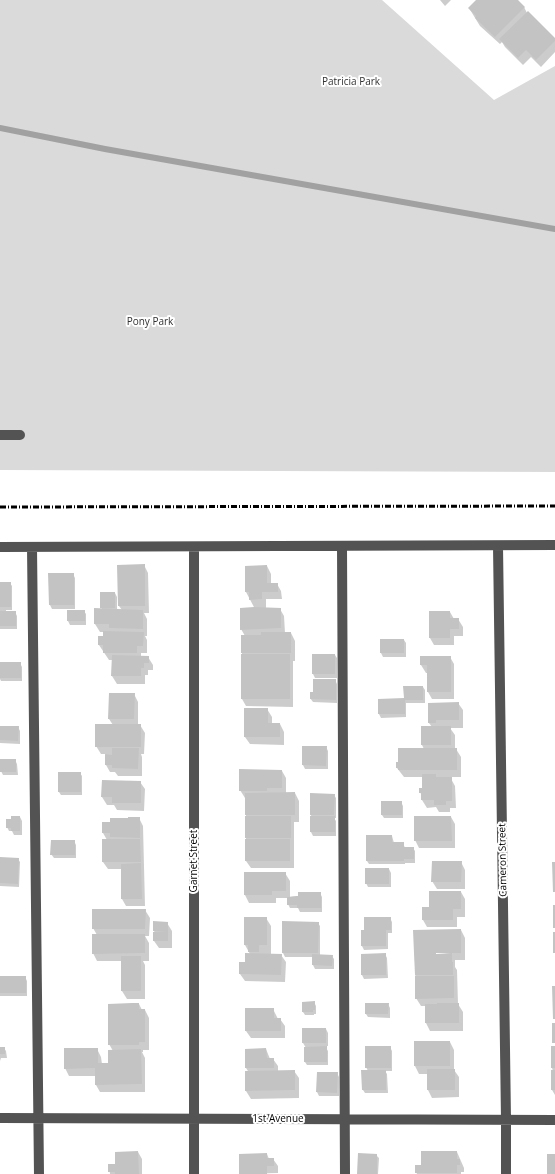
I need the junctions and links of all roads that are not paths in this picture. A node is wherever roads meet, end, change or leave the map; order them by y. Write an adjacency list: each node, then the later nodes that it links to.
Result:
1 (0, 435): 2 (street)
2 (20, 435)
3 (555, 545): 5 (street)
4 (342, 546): 5 (street); 8 (street); 12 (street)
5 (498, 546): 13 (street, Cameron Street)
6 (0, 547): 7 (street)
7 (32, 547): 8 (street); 10 (street)
8 (194, 547): 11 (street, Garnet Street)
9 (0, 1118): 10 (street, 1st Avenue)
10 (39, 1119): 11 (street, 1st Avenue); 15 (street)
11 (195, 1119): 12 (street, 1st Avenue); 16 (street, Garnet Street)
12 (345, 1120): 13 (street, 1st Avenue); 17 (street)
13 (506, 1120): 14 (street, 1st Avenue); 18 (street, Cameron Street)
14 (555, 1120)
15 (39, 1174)
16 (194, 1174)
17 (345, 1174)
18 (506, 1174)

